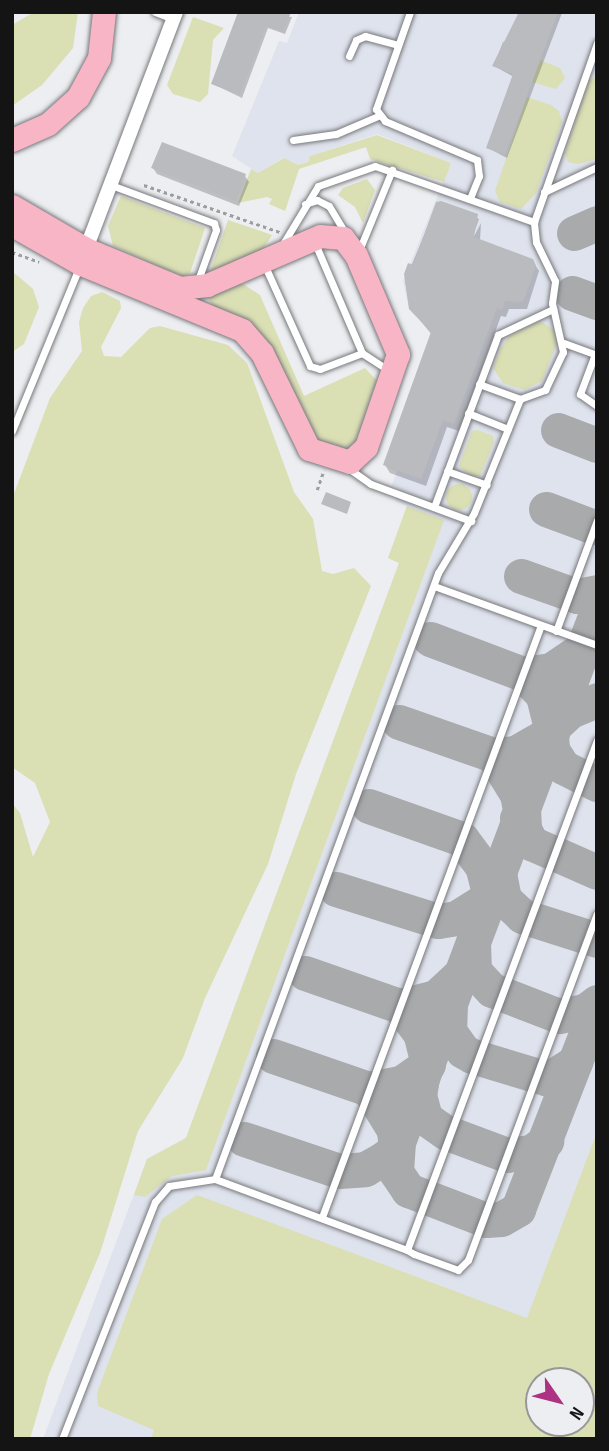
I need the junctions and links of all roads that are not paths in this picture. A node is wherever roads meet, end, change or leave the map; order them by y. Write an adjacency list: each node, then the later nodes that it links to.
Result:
1 (104, 12): 11 (main road)
2 (155, 12): 4 (lane)
3 (410, 12): 6 (lane)
4 (174, 16): 14 (street)
5 (597, 43): 8 (lane)
6 (398, 45): 7 (lane); 9 (lane)
7 (349, 56)
8 (594, 58): 15 (lane)
9 (379, 116): 10 (lane); 16 (lane)
10 (293, 139)
11 (12, 140)
12 (597, 167): 15 (lane)
13 (392, 170): 16 (lane); 17 (lane); 23 (lane)
14 (111, 185): 24 (street); 26 (lane)
15 (544, 192): 19 (lane)
16 (470, 198): 19 (lane)
17 (304, 205): 23 (lane); 25 (lane)
18 (12, 206): 24 (main road)
19 (534, 222): 27 (lane)
20 (12, 225): 24 (main road)
21 (312, 238): 23 (main road); 25 (main road); 29 (lane)
22 (12, 239): 24 (main road)
23 (354, 250): 31 (main road)
24 (78, 257): 26 (main road); 37 (lane); 39 (main road)
25 (270, 258): 26 (main road); 29 (lane)
26 (196, 288)
27 (553, 309): 28 (lane); 32 (lane)
28 (564, 343): 30 (lane); 33 (lane)
29 (362, 353): 31 (lane)
30 (596, 354): 34 (lane)
31 (391, 380): 38 (main road)
32 (479, 384): 33 (lane); 35 (lane)
33 (520, 399): 36 (lane)
34 (597, 406)
35 (468, 413): 36 (lane); 40 (lane)
36 (508, 429): 42 (lane)
37 (12, 431)
38 (366, 447): 39 (main road); 41 (lane)
39 (336, 460): 41 (lane)
40 (447, 471): 42 (lane); 43 (lane)
41 (357, 475): 43 (lane)
42 (486, 485): 45 (lane)
43 (434, 507): 45 (lane)
44 (597, 520): 48 (lane)
45 (471, 521): 46 (lane)
46 (433, 586): 47 (lane); 52 (lane)
47 (541, 625): 48 (lane); 53 (lane)
48 (556, 631): 49 (lane)
49 (597, 645)
50 (597, 740): 54 (lane)
51 (597, 914): 54 (lane)
52 (215, 1179): 53 (lane); 55 (lane)
53 (322, 1217): 54 (lane)
54 (407, 1250)
55 (62, 1439)

